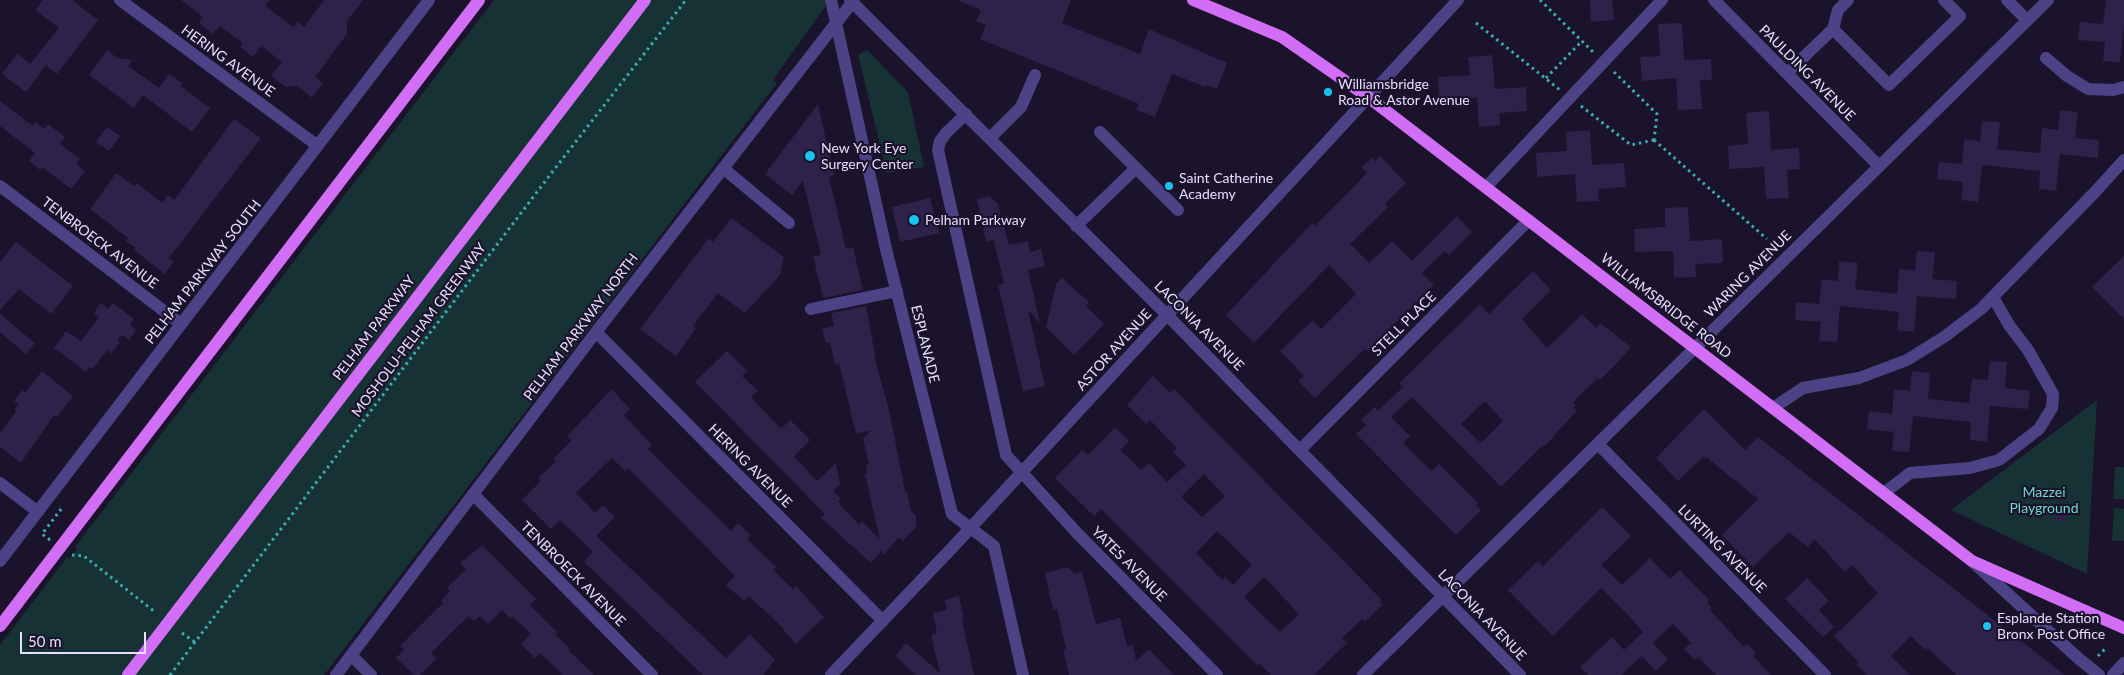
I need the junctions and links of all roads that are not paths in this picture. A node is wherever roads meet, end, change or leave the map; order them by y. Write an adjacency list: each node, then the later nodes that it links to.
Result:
1 (120, 0): 26 (street, HERING AVENUE)
2 (429, 0): 26 (street, PELHAM PARKWAY SOUTH)
3 (479, 0): 57 (main road)
4 (645, 0): 61 (main road, PELHAM PARKWAY)
5 (831, 0): 16 (street, ESPLANADE)
6 (852, 0): 16 (street, PELHAM PARKWAY NORTH); 23 (street, LACONIA AVENUE)
7 (1193, 0): 22 (main road, WILLIAMSBRIDGE ROAD)
8 (1458, 0): 22 (street, ASTOR AVENUE)
9 (1662, 0): 32 (street)
10 (1714, 0): 19 (street, PAULDING AVENUE)
11 (1848, 0): 17 (street)
12 (1944, 0): 17 (street)
13 (2007, 0): 15 (street)
14 (2048, 0): 15 (street, WARING AVENUE)
15 (2027, 20): 28 (street, WARING AVENUE)
16 (836, 22): 29 (street, PELHAM PARKWAY NORTH); 37 (street, ESPLANADE)
17 (1834, 29): 19 (street)
18 (2046, 58): 21 (street)
19 (1787, 73): 28 (street, PAULDING AVENUE)
20 (1036, 75): 25 (street)
21 (2124, 88)
22 (1368, 97): 32 (main road, WILLIAMSBRIDGE ROAD); 40 (street, ASTOR AVENUE)
23 (966, 114): 25 (street, LACONIA AVENUE); 47 (street)
24 (1100, 132): 30 (street)
25 (990, 138): 36 (street, LACONIA AVENUE)
26 (318, 146): 41 (street, PELHAM PARKWAY SOUTH)
27 (2124, 160): 38 (street)
28 (1879, 166): 43 (street, WARING AVENUE)
29 (723, 168): 35 (street); 42 (street, PELHAM PARKWAY NORTH)
30 (1136, 168): 33 (street); 36 (street)
31 (0, 186): 41 (street, TENBROECK AVENUE)
32 (1486, 187): 34 (main road, WILLIAMSBRIDGE ROAD)
33 (1178, 210)
34 (1529, 220): 43 (main road, WILLIAMSBRIDGE ROAD); 46 (street, STELL PLACE)
35 (789, 223)
36 (1076, 226): 40 (street, LACONIA AVENUE)
37 (897, 291): 39 (street); 52 (street, ESPLANADE)
38 (1993, 297): 44 (street); 49 (street)
39 (811, 309)
40 (1166, 314): 46 (street, LACONIA AVENUE); 47 (street, ASTOR AVENUE)
41 (181, 324): 51 (street, PELHAM PARKWAY SOUTH)
42 (596, 332): 50 (street, PELHAM PARKWAY NORTH); 56 (street, HERING AVENUE)
43 (1694, 348): 44 (main road, WILLIAMSBRIDGE ROAD); 45 (street, WARING AVENUE)
44 (1773, 408): 49 (main road, WILLIAMSBRIDGE ROAD)
45 (1598, 444): 55 (street, WARING AVENUE); 70 (street, LURTING AVENUE)
46 (1300, 450): 55 (street, LACONIA AVENUE)
47 (1022, 472): 52 (street, ASTOR AVENUE); 67 (street, YATES AVENUE)
48 (0, 483): 51 (street)
49 (1884, 493): 54 (main road, WILLIAMSBRIDGE ROAD)
50 (473, 494): 59 (street, PELHAM PARKWAY NORTH); 64 (street, TENBROECK AVENUE)
51 (38, 512): 53 (street, PELHAM PARKWAY SOUTH)
52 (970, 528): 56 (street, ASTOR AVENUE); 66 (street, ESPLANADE)
53 (0, 561)
54 (1972, 562): 58 (main road, WILLIAMSBRIDGE ROAD); 71 (street)
55 (1443, 596): 68 (street, WARING AVENUE); 69 (street, LACONIA AVENUE)
56 (883, 621): 65 (street, ASTOR AVENUE)
57 (0, 626)
58 (2124, 628)
59 (352, 655): 62 (street, PELHAM PARKWAY NORTH); 63 (street)
60 (2124, 663): 72 (street)
61 (128, 675)
62 (336, 675)
63 (371, 675)
64 (652, 675)
65 (831, 675)
66 (1023, 675)
67 (1217, 675)
68 (1363, 675)
69 (1520, 675)
70 (1825, 675)
71 (2099, 675)
72 (2113, 675)

